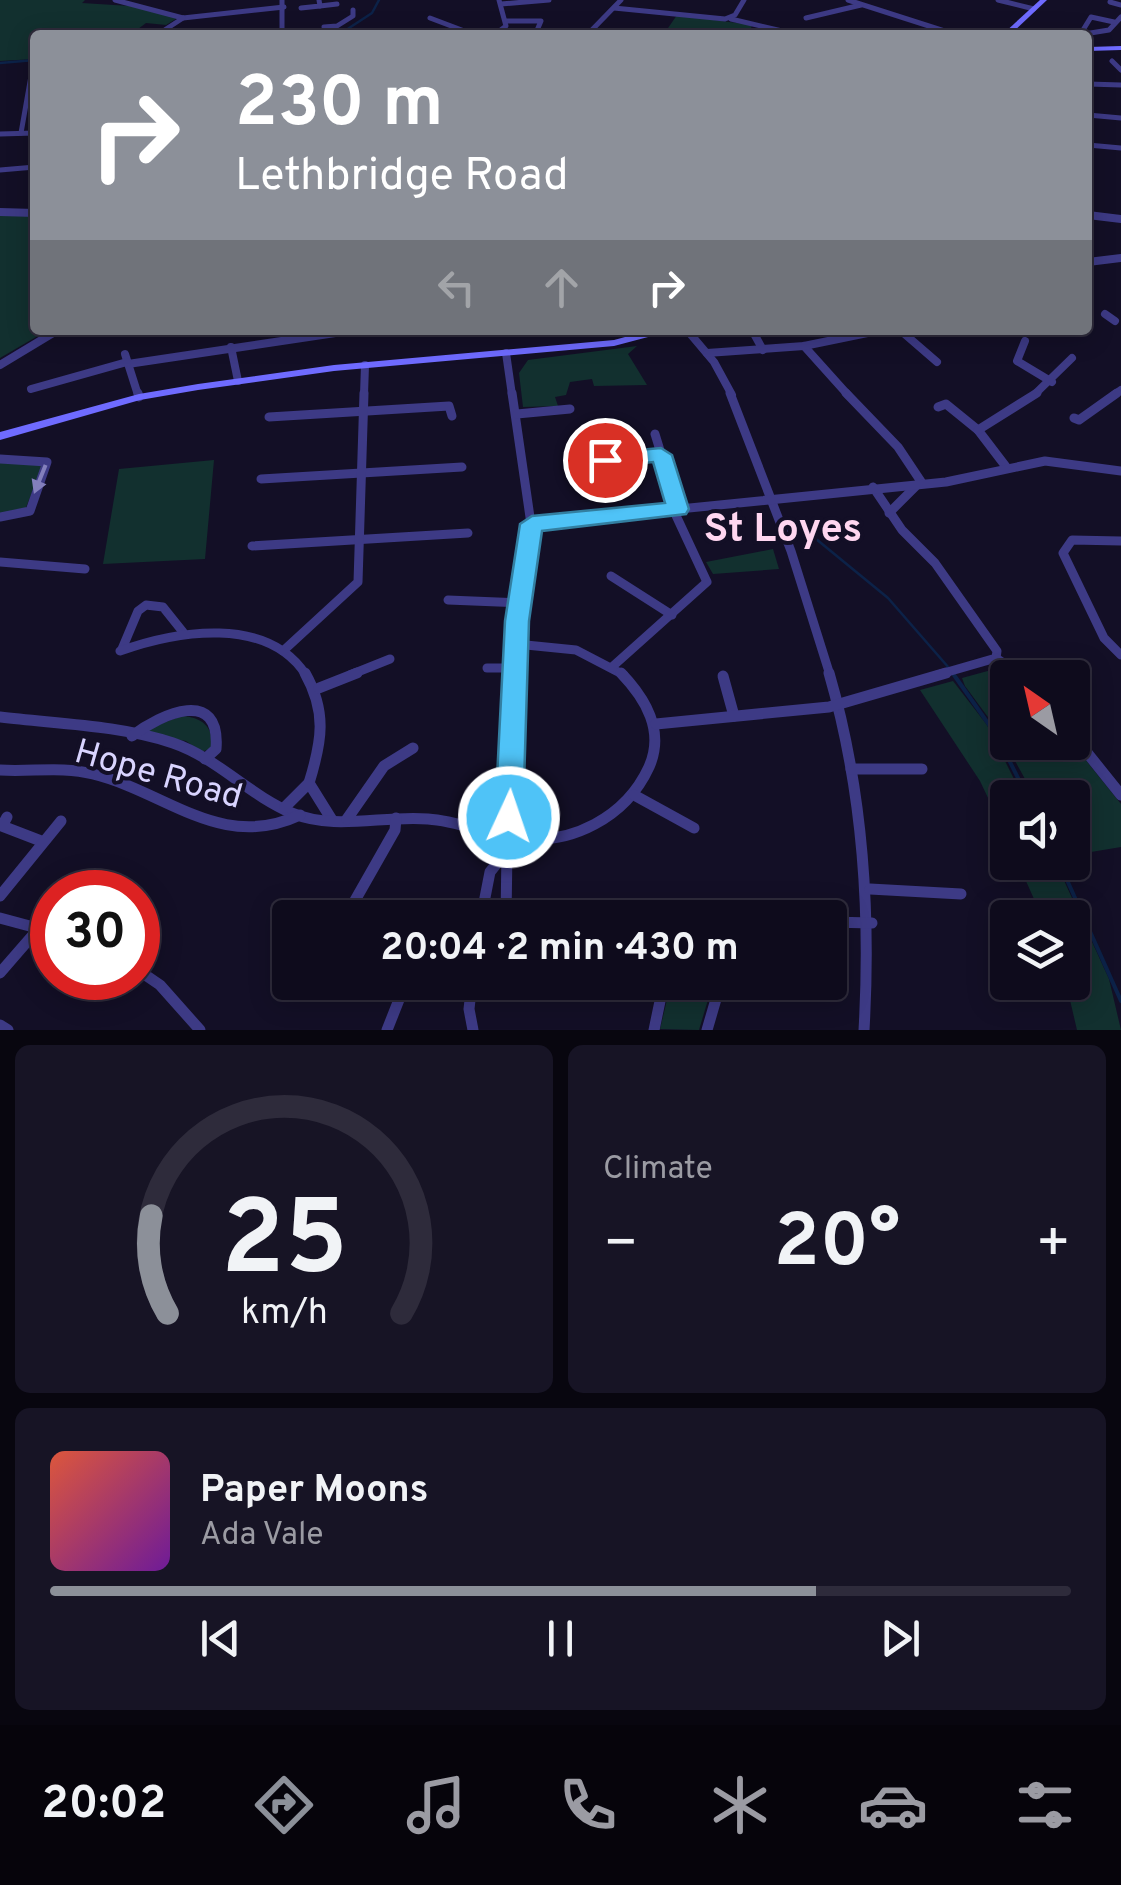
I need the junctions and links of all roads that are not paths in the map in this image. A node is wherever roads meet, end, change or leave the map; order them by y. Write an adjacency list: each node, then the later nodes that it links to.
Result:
1 (115, 0): 24 (street)
2 (250, 0): 21 (street)
3 (549, 0): 9 (street)
4 (621, 0): 18 (street)
5 (744, 0): 26 (street)
6 (848, 0): 14 (street)
7 (998, 0): 20 (street)
8 (1044, 0): 20 (main road)
9 (500, 2): 29 (street)
10 (1110, 2): 15 (street)
11 (320, 3): 13 (street); 17 (street)
12 (283, 4): 21 (street); 34 (street)
13 (336, 4)
14 (861, 4): 23 (street); 42 (street)
15 (1121, 5)
16 (804, 6): 23 (street)
17 (301, 8)
18 (614, 8): 26 (street); 39 (street)
19 (1097, 8): 28 (street)
20 (1034, 9): 43 (main road)
21 (253, 10): 24 (street)
22 (352, 10): 32 (street)
23 (818, 11): 27 (street)
24 (183, 18): 33 (street)
25 (430, 18): 37 (street)
26 (731, 18): 40 (street)
27 (806, 18)
28 (1118, 19): 44 (street); 45 (street)
29 (506, 22): 30 (street); 38 (street)
30 (542, 27)
31 (790, 27): 41 (street)
32 (336, 29): 35 (street); 36 (street)
33 (165, 30)
34 (283, 30)
35 (302, 30)
36 (325, 30)
37 (462, 30)
38 (499, 30)
39 (594, 30)
40 (772, 30)
41 (786, 30)
42 (942, 30)
43 (1011, 30)
44 (1082, 30)
45 (1092, 33)
46 (1121, 48): 47 (main road)
47 (1092, 49)
48 (1112, 61): 49 (street)
49 (1121, 70)
50 (30, 76): 55 (street)
51 (1092, 84): 52 (street)
52 (1121, 85)
53 (1092, 115): 54 (street)
54 (1121, 118)
55 (20, 133): 56 (street); 57 (street)
56 (30, 133)
57 (0, 134)
58 (1092, 144): 59 (street)
59 (1121, 148)
60 (30, 167): 61 (street)
61 (0, 170)
62 (0, 212): 63 (street)
63 (30, 213)
64 (1092, 215): 65 (street)
65 (1121, 218)
66 (1121, 258): 67 (street)
67 (1092, 262)
68 (50, 335): 84 (street)
69 (316, 335): 77 (street)
70 (649, 335): 80 (main road)
71 (692, 335): 79 (street)
72 (755, 335): 78 (street)
73 (858, 335): 76 (street)
74 (906, 335): 81 (street)
75 (1025, 341): 87 (street)
76 (804, 346): 78 (street); 110 (street)
77 (231, 348): 83 (street); 86 (street)
78 (763, 350): 79 (street)
79 (708, 352): 112 (street)
80 (506, 353): 85 (main road); 94 (street)
81 (933, 356)
82 (1072, 358): 87 (street)
83 (127, 360): 88 (street); 90 (street)
84 (0, 365)
85 (365, 365): 86 (main road); 93 (street)
86 (238, 381): 90 (main road)
87 (1052, 382): 99 (street)
88 (32, 389)
89 (1121, 390): 97 (street)
90 (140, 397): 101 (main road)
91 (938, 407): 99 (street)
92 (570, 409): 94 (street)
93 (364, 411): 95 (street); 96 (street); 108 (street)
94 (516, 414): 116 (street)
95 (452, 416)
96 (269, 417)
97 (1076, 419): 98 (street)
98 (1090, 426)
99 (978, 430): 106 (street)
100 (655, 434): 102 (street)
101 (0, 436)
102 (661, 455): 104 (street); 113 (street)
103 (0, 459): 115 (street, one-way to 115)
104 (605, 460)
105 (462, 467): 108 (street)
106 (1007, 468): 107 (street); 110 (street)
107 (1121, 470)
108 (362, 472): 109 (street); 118 (street)
109 (261, 479)
110 (920, 482): 111 (street); 114 (street)
111 (873, 487): 112 (street); 114 (street)
112 (771, 498): 113 (street); 140 (street)
113 (675, 509): 116 (street); 126 (street)
114 (888, 513): 133 (street)
115 (0, 518)
116 (532, 524): 125 (street)
117 (468, 533): 118 (street)
118 (360, 540): 120 (street); 130 (street)
119 (1121, 541): 131 (street)
120 (252, 546)
121 (0, 562): 122 (street)
122 (85, 569)
123 (610, 576): 126 (street)
124 (448, 600): 125 (street)
125 (519, 603): 128 (street)
126 (672, 615): 135 (street)
127 (183, 632): 129 (street); 129 (street); 130 (street)
128 (516, 644): 135 (street); 137 (street)
129 (121, 650)
130 (282, 651): 139 (street)
131 (1121, 655)
132 (390, 658): 139 (street)
133 (996, 658): 134 (street); 140 (street)
134 (999, 660)
135 (612, 667): 143 (street)
136 (487, 668): 137 (street)
137 (516, 668): 162 (street)
138 (723, 676): 141 (street)
139 (319, 688): 151 (street)
140 (840, 702): 141 (street); 148 (street)
141 (734, 716): 143 (street)
142 (0, 718): 144 (street)
143 (656, 724): 152 (street)
144 (132, 736): 147 (street); 147 (street)
145 (412, 748): 158 (street)
146 (1090, 756): 153 (street)
147 (205, 759): 154 (street)
148 (851, 769): 149 (street); 164 (street)
149 (922, 769)
150 (0, 770): 155 (street, Hope Road)
151 (310, 783): 154 (street); 159 (street)
152 (634, 795): 161 (street); 162 (street)
153 (1121, 795)
154 (285, 807): 155 (street)
155 (300, 815): 159 (street)
156 (8, 817): 163 (street)
157 (396, 818): 158 (street); 162 (street); 167 (street)
158 (346, 819): 159 (street)
159 (332, 820)
160 (61, 822): 163 (street)
161 (694, 828)
162 (505, 837): 168 (street); 169 (street)
163 (41, 840): 166 (street)
164 (870, 889): 165 (street); 172 (street)
165 (962, 894)
166 (0, 896)
167 (355, 900)
168 (485, 900)
169 (506, 900)
170 (0, 918): 173 (street)
171 (847, 922): 172 (street)
172 (872, 923): 188 (street)
173 (30, 926)
174 (30, 945): 175 (street)
175 (0, 973)
176 (160, 986): 182 (street)
177 (399, 1000): 184 (street)
178 (469, 1000): 185 (street)
179 (660, 1000): 186 (street)
180 (716, 1000): 187 (street)
181 (0, 1025): 183 (street)
182 (194, 1028)
183 (8, 1030)
184 (388, 1030)
185 (473, 1030)
186 (654, 1030)
187 (708, 1030)
188 (864, 1030)

